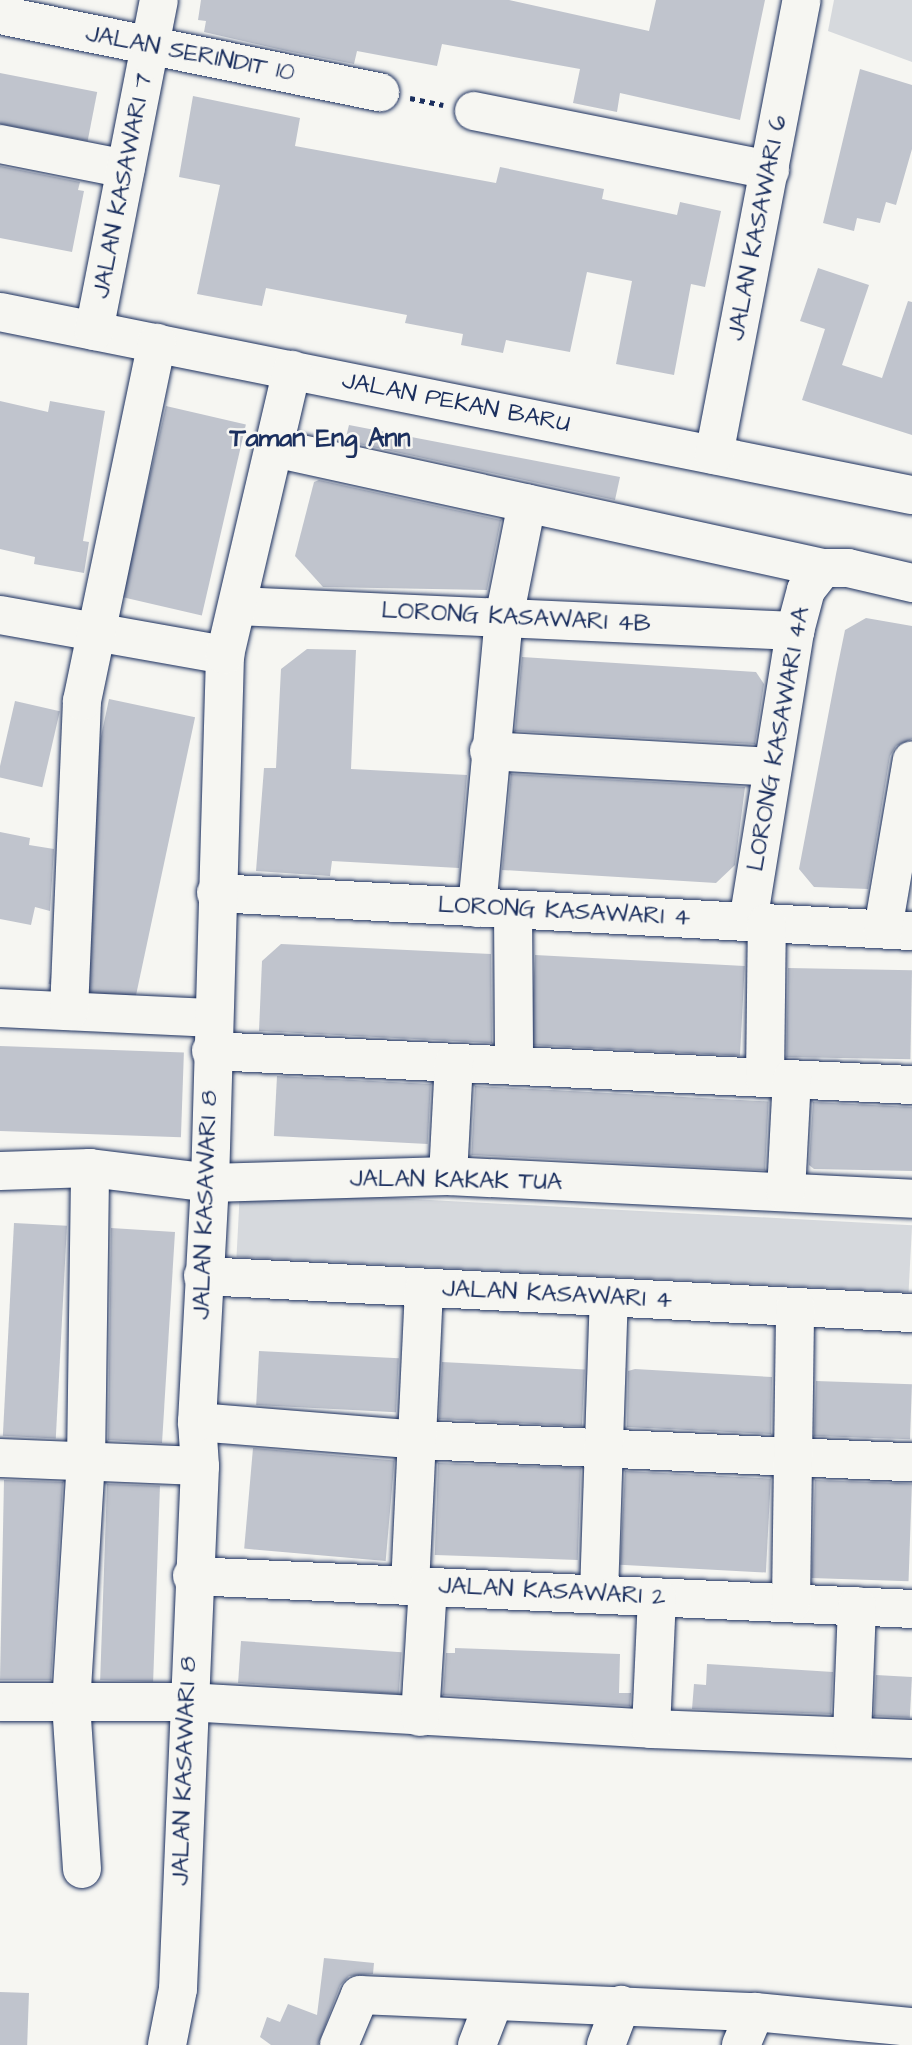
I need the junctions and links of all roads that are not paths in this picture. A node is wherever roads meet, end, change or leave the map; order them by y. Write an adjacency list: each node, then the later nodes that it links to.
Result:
1 (159, 0): 4 (street, JALAN KASAWARI 7)
2 (802, 0): 9 (street, JALAN KASAWARI 6)
3 (10, 11): 4 (street, JALAN SERINDIT 10)
4 (150, 46): 5 (street, JALAN SERINDIT 10); 8 (street, JALAN KASAWARI 7)
5 (380, 92)
6 (474, 111): 9 (street)
7 (0, 144): 8 (street)
8 (126, 169): 11 (street, JALAN KASAWARI 7)
9 (770, 170): 15 (street, JALAN KASAWARI 6)
10 (0, 312): 11 (street, JALAN PEKAN BARU)
11 (94, 331): 12 (street, JALAN PEKAN BARU)
12 (157, 343): 13 (street, JALAN PEKAN BARU); 23 (street)
13 (292, 370): 14 (street, JALAN KASAWARI 8); 15 (street, JALAN PEKAN BARU)
14 (274, 448): 17 (street); 20 (street, JALAN KASAWARI 8)
15 (714, 455): 16 (street, JALAN PEKAN BARU)
16 (912, 495)
17 (527, 503): 18 (street); 22 (street)
18 (823, 568): 19 (street); 24 (street, LORONG KASAWARI 4A)
19 (912, 583)
20 (237, 606): 22 (street, LORONG KASAWARI 4B); 25 (street, JALAN KASAWARI 8)
21 (0, 615): 23 (street)
22 (504, 618): 24 (street, LORONG KASAWARI 4B); 26 (street)
23 (79, 630): 25 (street); 34 (street)
24 (794, 631): 28 (street, LORONG KASAWARI 4A)
25 (225, 655): 29 (street, JALAN KASAWARI 8)
26 (489, 751): 28 (street); 30 (street)
27 (912, 760): 32 (street)
28 (772, 767): 31 (street, LORONG KASAWARI 4A)
29 (216, 893): 30 (street, LORONG KASAWARI 4); 35 (street, JALAN KASAWARI 8)
30 (495, 909): 31 (street, LORONG KASAWARI 4); 37 (street)
31 (758, 923): 32 (street, LORONG KASAWARI 4); 38 (street, LORONG KASAWARI 4A)
32 (897, 930)
33 (0, 1009): 34 (street)
34 (69, 1011): 35 (street)
35 (211, 1035): 36 (street); 43 (street, JALAN KASAWARI 8)
36 (453, 1063): 37 (street); 42 (street)
37 (514, 1066): 38 (street)
38 (779, 1079): 39 (street); 44 (street, LORONG KASAWARI 4A)
39 (912, 1085)
40 (90, 1168): 41 (street, JALAN KAKAK TUA); 43 (street, JALAN KAKAK TUA); 57 (street)
41 (0, 1171)
42 (448, 1176): 43 (street, JALAN KAKAK TUA); 44 (street, JALAN KAKAK TUA)
43 (210, 1183): 46 (street, JALAN KASAWARI 8)
44 (786, 1192): 45 (street, JALAN KAKAK TUA)
45 (912, 1199)
46 (203, 1276): 47 (street, JALAN KASAWARI 4); 51 (street, JALAN KASAWARI 8)
47 (424, 1288): 48 (street, JALAN KASAWARI 4); 52 (street)
48 (609, 1298): 49 (street, JALAN KASAWARI 4); 53 (street)
49 (795, 1307): 50 (street, JALAN KASAWARI 4); 54 (street)
50 (912, 1313)
51 (197, 1422): 52 (street); 58 (street, JALAN KASAWARI 8)
52 (419, 1440): 53 (street); 60 (street)
53 (606, 1446): 54 (street); 61 (street)
54 (793, 1456): 56 (street); 63 (street)
55 (0, 1458): 57 (street)
56 (912, 1462)
57 (86, 1463): 58 (street); 68 (street)
58 (200, 1466): 59 (street, JALAN KASAWARI 8)
59 (192, 1576): 60 (street, JALAN KASAWARI 2); 67 (street, JALAN KASAWARI 8)
60 (419, 1586): 61 (street, JALAN KASAWARI 2); 69 (street)
61 (599, 1594): 62 (street, JALAN KASAWARI 2)
62 (657, 1597): 63 (street, JALAN KASAWARI 2); 70 (street)
63 (791, 1603): 64 (street, JALAN KASAWARI 2)
64 (857, 1606): 65 (street, JALAN KASAWARI 2); 71 (street)
65 (912, 1609)
66 (0, 1702): 68 (street)
67 (187, 1702): 68 (street); 69 (street); 78 (street, JALAN KASAWARI 8)
68 (71, 1705): 73 (street)
69 (420, 1717): 70 (street)
70 (651, 1730): 71 (street)
71 (852, 1737): 72 (street)
72 (912, 1739)
73 (82, 1869)
74 (495, 2001): 75 (street); 79 (street); 80 (street)
75 (621, 2005): 76 (street); 81 (street)
76 (748, 2029): 77 (street)
77 (901, 2033)
78 (167, 2045)
79 (339, 2045)
80 (477, 2045)
81 (606, 2045)

